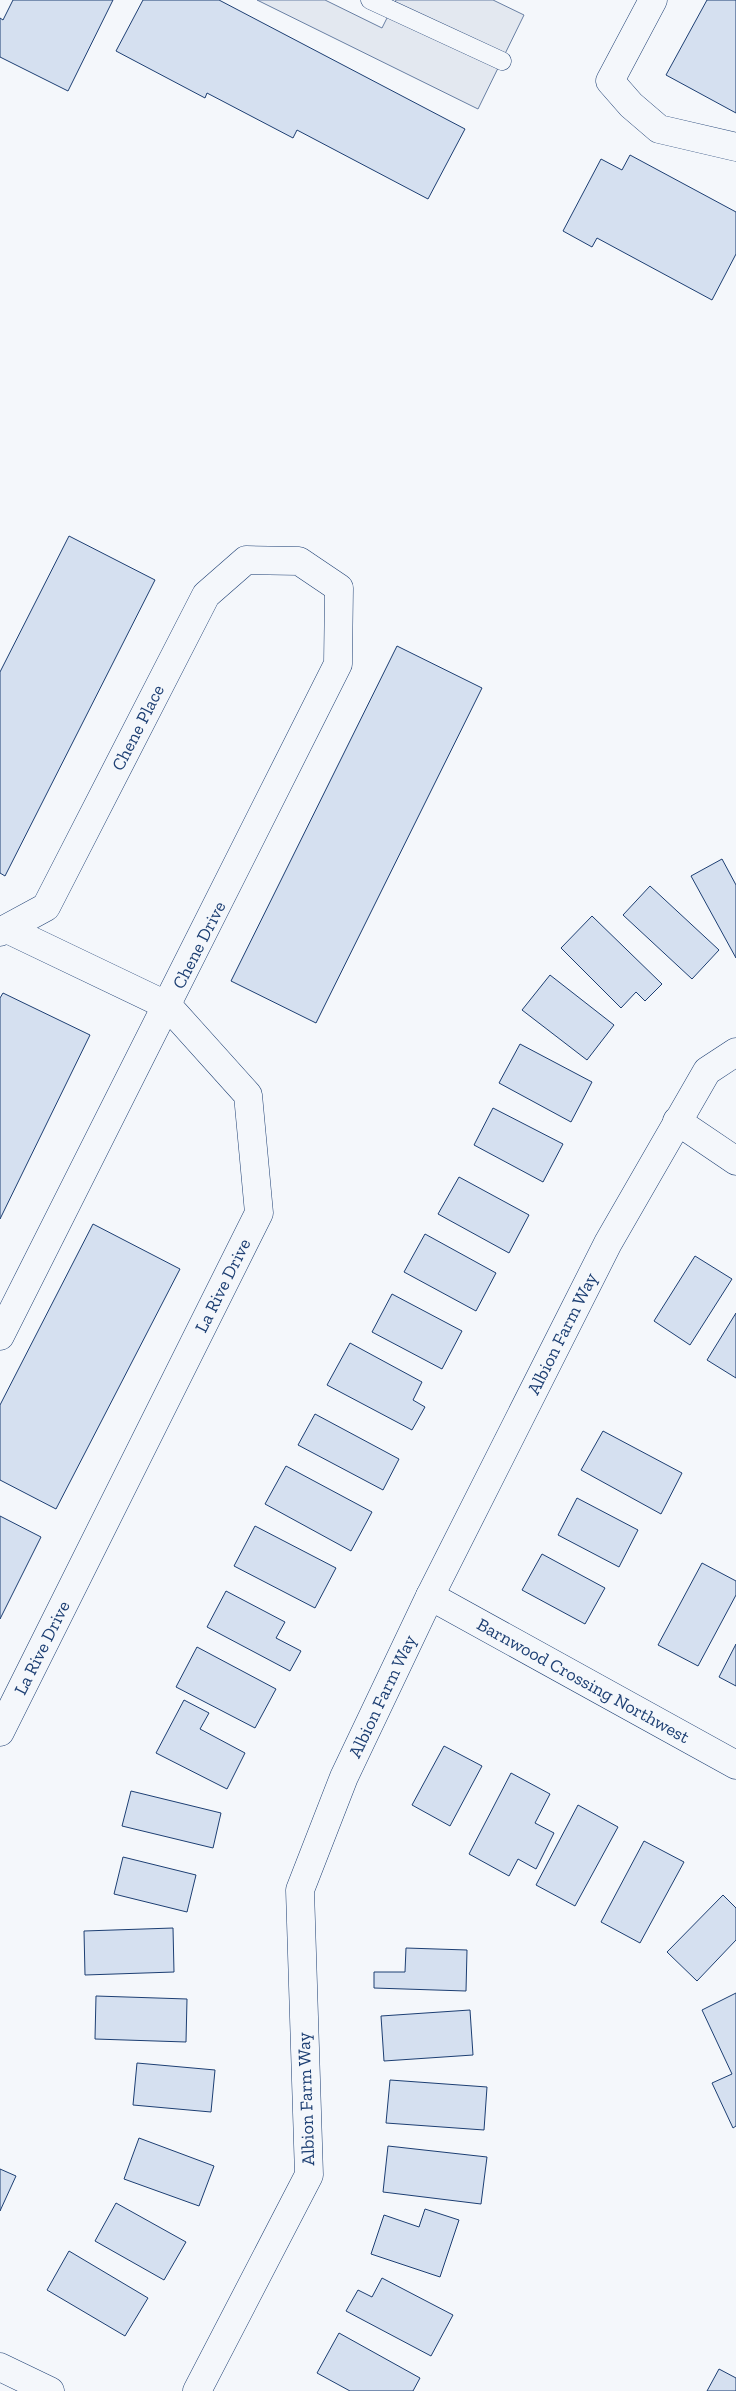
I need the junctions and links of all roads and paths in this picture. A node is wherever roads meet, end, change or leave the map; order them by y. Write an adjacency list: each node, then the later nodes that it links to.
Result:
1 (370, 0): 3 (lane)
2 (652, 0): 4 (street)
3 (502, 61)
4 (736, 147)
5 (299, 561): 6 (street, Chene Place); 7 (street, Chene Drive)
6 (3, 931): 7 (street, La Rive Drive)
7 (168, 1006): 11 (street, Chene Drive); 13 (street, La Rive Drive)
8 (736, 1052): 9 (street, Albion Farm Way)
9 (677, 1121): 10 (street); 12 (street, Albion Farm Way)
10 (736, 1161)
11 (0, 1336)
12 (430, 1596): 14 (street, Barnwood Crossing Northwest); 17 (street, Albion Farm Way)
13 (0, 1732)
14 (736, 1765)
15 (0, 2367): 16 (street)
16 (50, 2391)
17 (197, 2391)

